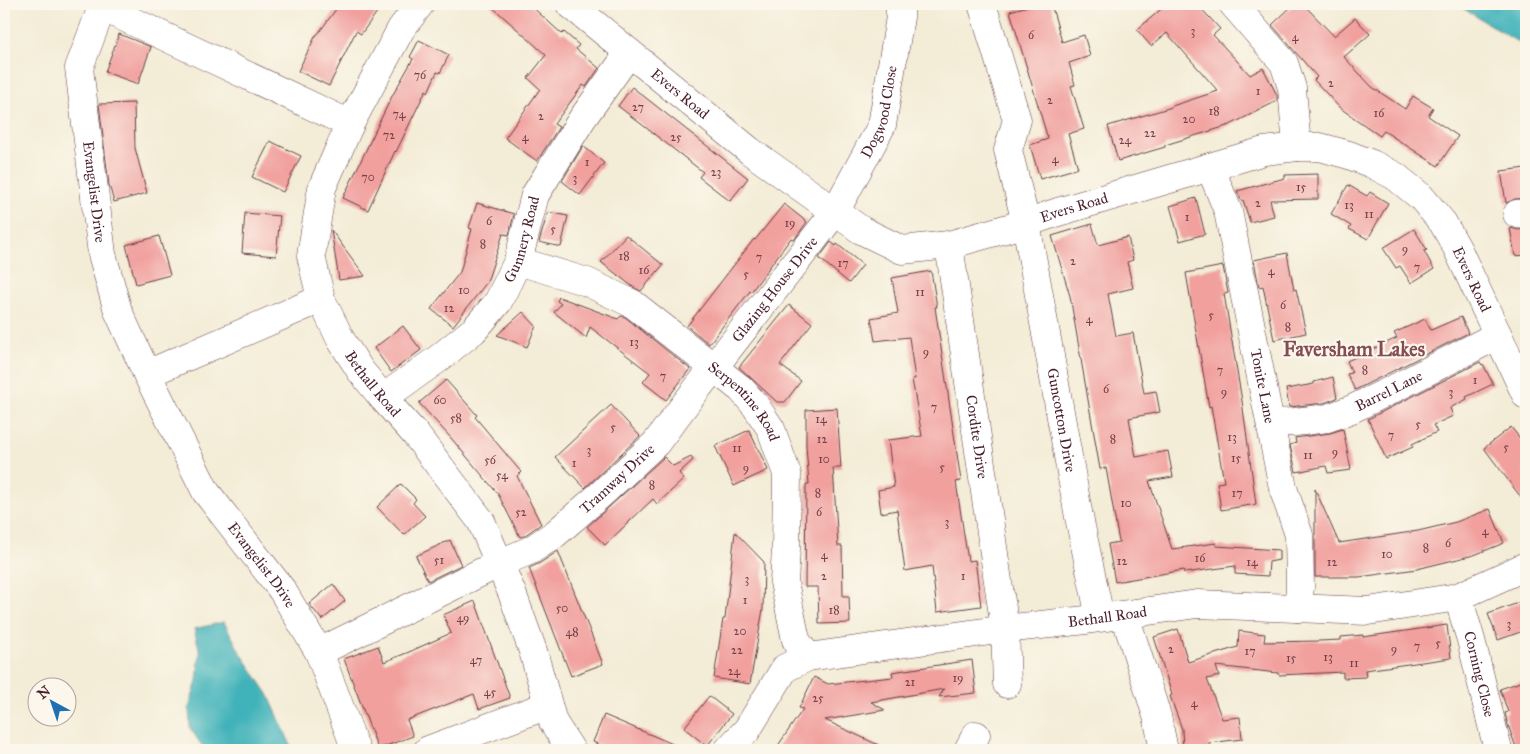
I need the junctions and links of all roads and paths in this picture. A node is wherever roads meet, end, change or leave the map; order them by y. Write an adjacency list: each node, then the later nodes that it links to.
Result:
1 (420, 4): 8 (street, Bethall Road)
2 (570, 4): 7 (street, Evers Road)
3 (900, 4): 11 (street, Dogwood Close)
4 (982, 4): 12 (street, Guncotton Drive)
5 (1232, 4): 9 (street)
6 (102, 5): 8 (street, Evangelist Drive); 18 (street, Evangelist Drive)
7 (629, 53): 11 (street, Evers Road); 14 (street, Gunnery Road)
8 (350, 124): 15 (street, Bethall Road)
9 (1297, 147): 10 (street, Evers Road); 16 (street, Evers Road)
10 (1210, 167): 12 (street, Evers Road); 21 (street, Tonite Lane)
11 (835, 212): 13 (street, Evers Road); 17 (street, Glazing House Drive)
12 (1026, 223): 13 (street, Evers Road); 26 (street, Guncotton Drive)
13 (949, 245): 28 (street, Cordite Drive)
14 (518, 261): 17 (street, Serpentine Road); 20 (street, Gunnery Road)
15 (321, 299): 18 (street); 20 (street, Bethall Road)
16 (1498, 335): 19 (street, Evers Road); 21 (street, Barrel Lane)
17 (714, 368): 22 (street, Tramway Drive); 30 (street, Serpentine Road)
18 (146, 374): 29 (street, Evangelist Drive)
19 (1526, 394)
20 (383, 398): 22 (street, Bethall Road)
21 (1271, 423): 25 (street, Tonite Lane)
22 (500, 563): 29 (street); 32 (street, Bethall Road)
23 (1526, 566): 24 (street, Bethall Road)
24 (1458, 598): 25 (street, Bethall Road); 38 (street, Corning Close)
25 (1298, 608): 26 (street, Bethall Road)
26 (1100, 616): 28 (street, Bethall Road)
27 (1129, 628): 37 (street)
28 (1005, 629): 30 (street, Bethall Road); 31 (street, Cordite Drive)
29 (319, 652): 33 (street, Evangelist Drive)
30 (808, 656): 36 (street, Bethall Road)
31 (1007, 684)
32 (548, 705): 34 (street); 35 (street, Bethall Road)
33 (356, 750)
34 (428, 750)
35 (571, 750)
36 (728, 750)
37 (1164, 750)
38 (1498, 750)

